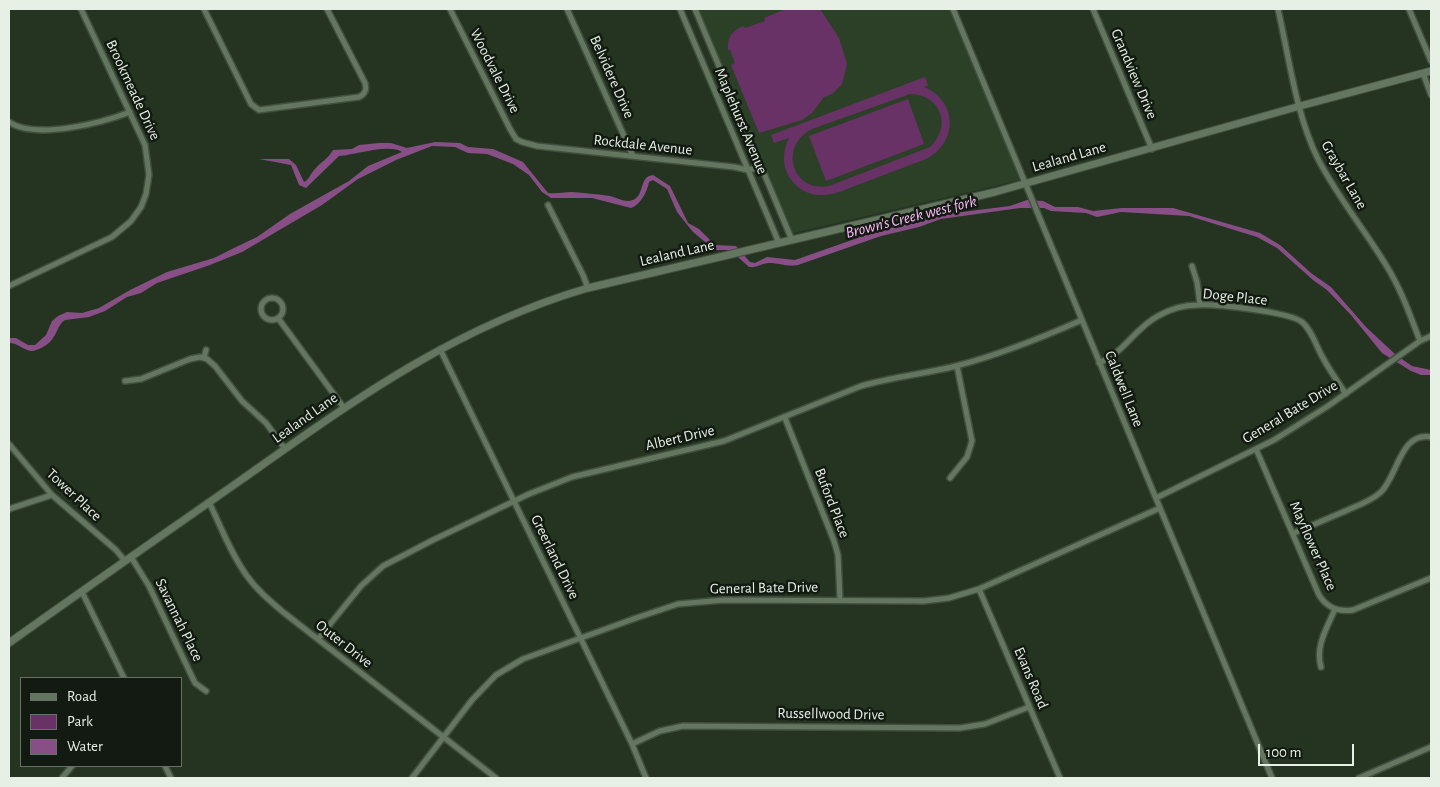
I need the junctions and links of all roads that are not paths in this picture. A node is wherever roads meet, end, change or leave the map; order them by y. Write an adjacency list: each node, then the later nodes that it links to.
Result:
1 (81, 9): 17 (street, Brookmeade Drive)
2 (204, 9): 3 (street)
3 (327, 9)
4 (450, 9): 19 (street, Woodvale Drive)
5 (567, 9): 21 (street, Belvidere Drive)
6 (680, 9): 23 (street, Maplehurst Avenue)
7 (695, 9): 22 (street, Maplehurst Avenue)
8 (953, 9): 24 (street, Caldwell Lane)
9 (1094, 9): 20 (street, Grandview Drive)
10 (1278, 9): 16 (street, Graybar Lane)
11 (1410, 9): 12 (street)
12 (1431, 61)
13 (1431, 71): 14 (street, Lealand Lane)
14 (1423, 73): 15 (street); 16 (street, Lealand Lane)
15 (1431, 95)
16 (1300, 106): 20 (street, Lealand Lane); 35 (street, Graybar Lane)
17 (130, 112): 18 (street); 29 (street, Brookmeade Drive)
18 (9, 122)
19 (522, 142): 21 (street, Rockdale Avenue)
20 (1152, 148): 24 (street, Lealand Lane)
21 (633, 156): 23 (street, Rockdale Avenue)
22 (761, 167): 23 (street, Rockdale Avenue); 26 (street, Maplehurst Avenue)
23 (748, 170): 27 (street, Maplehurst Avenue)
24 (1026, 184): 26 (street, Lealand Lane); 33 (street, Caldwell Lane)
25 (548, 205): 30 (street)
26 (792, 240): 27 (street, Lealand Lane)
27 (779, 243): 30 (street, Lealand Lane)
28 (1192, 266): 31 (street)
29 (9, 286)
30 (588, 288): 36 (street, Lealand Lane)
31 (1200, 304): 39 (street, Doge Place); 42 (street, Doge Place)
32 (278, 318): 32 (street); 43 (street)
33 (1082, 320): 39 (street, Caldwell Lane); 40 (street, Albert Drive)
34 (1431, 336): 35 (street, General Bate Drive)
35 (1420, 342): 42 (street, General Bate Drive)
36 (440, 348): 43 (street, Lealand Lane); 52 (street, Greerland Drive)
37 (206, 350): 38 (street)
38 (204, 358): 41 (street); 47 (street)
39 (1099, 363): 51 (street, Caldwell Lane)
40 (958, 366): 44 (street, Albert Drive); 49 (street)
41 (125, 381)
42 (1346, 394): 48 (street, General Bate Drive)
43 (344, 408): 47 (street, Lealand Lane)
44 (785, 418): 52 (street, Albert Drive); 61 (street, Buford Place)
45 (1431, 437): 56 (street)
46 (9, 444): 50 (street, Tower Place)
47 (285, 449): 53 (street, Lealand Lane)
48 (1256, 449): 51 (street, General Bate Drive); 56 (street, Mayflower Place)
49 (950, 478)
50 (52, 495): 55 (street); 57 (street, Tower Place)
51 (1156, 498): 54 (street, Caldwell Lane)
52 (514, 501): 63 (street, Greerland Drive); 64 (street, Albert Drive)
53 (209, 502): 57 (street, Lealand Lane); 64 (street, Outer Drive)
54 (1160, 508): 59 (street, General Bate Drive); 79 (street, Caldwell Lane)
55 (9, 509)
56 (1294, 533): 62 (street, Mayflower Place)
57 (128, 559): 60 (street, Lealand Lane); 68 (street, Savannah Place)
58 (1431, 578): 62 (street, Mayflower Place)
59 (979, 588): 61 (street, General Bate Drive); 69 (street, Evans Road)
60 (82, 592): 65 (street, Lealand Lane); 67 (street)
61 (840, 600): 63 (street, General Bate Drive)
62 (1335, 609): 66 (street)
63 (580, 637): 70 (street, General Bate Drive); 71 (street, Greerland Drive)
64 (318, 639): 70 (street, Outer Drive)
65 (9, 643)
66 (1321, 667)
67 (122, 677)
68 (206, 691)
69 (1029, 707): 71 (street, Russellwood Drive); 78 (street, Evans Road)
70 (443, 737): 75 (street, General Bate Drive); 76 (street, Outer Drive)
71 (632, 744): 77 (street, Greerland Drive)
72 (1431, 747): 80 (street)
73 (71, 767): 74 (street)
74 (62, 778)
75 (412, 778)
76 (496, 778)
77 (646, 778)
78 (1060, 778)
79 (1272, 778)
80 (1359, 778)

